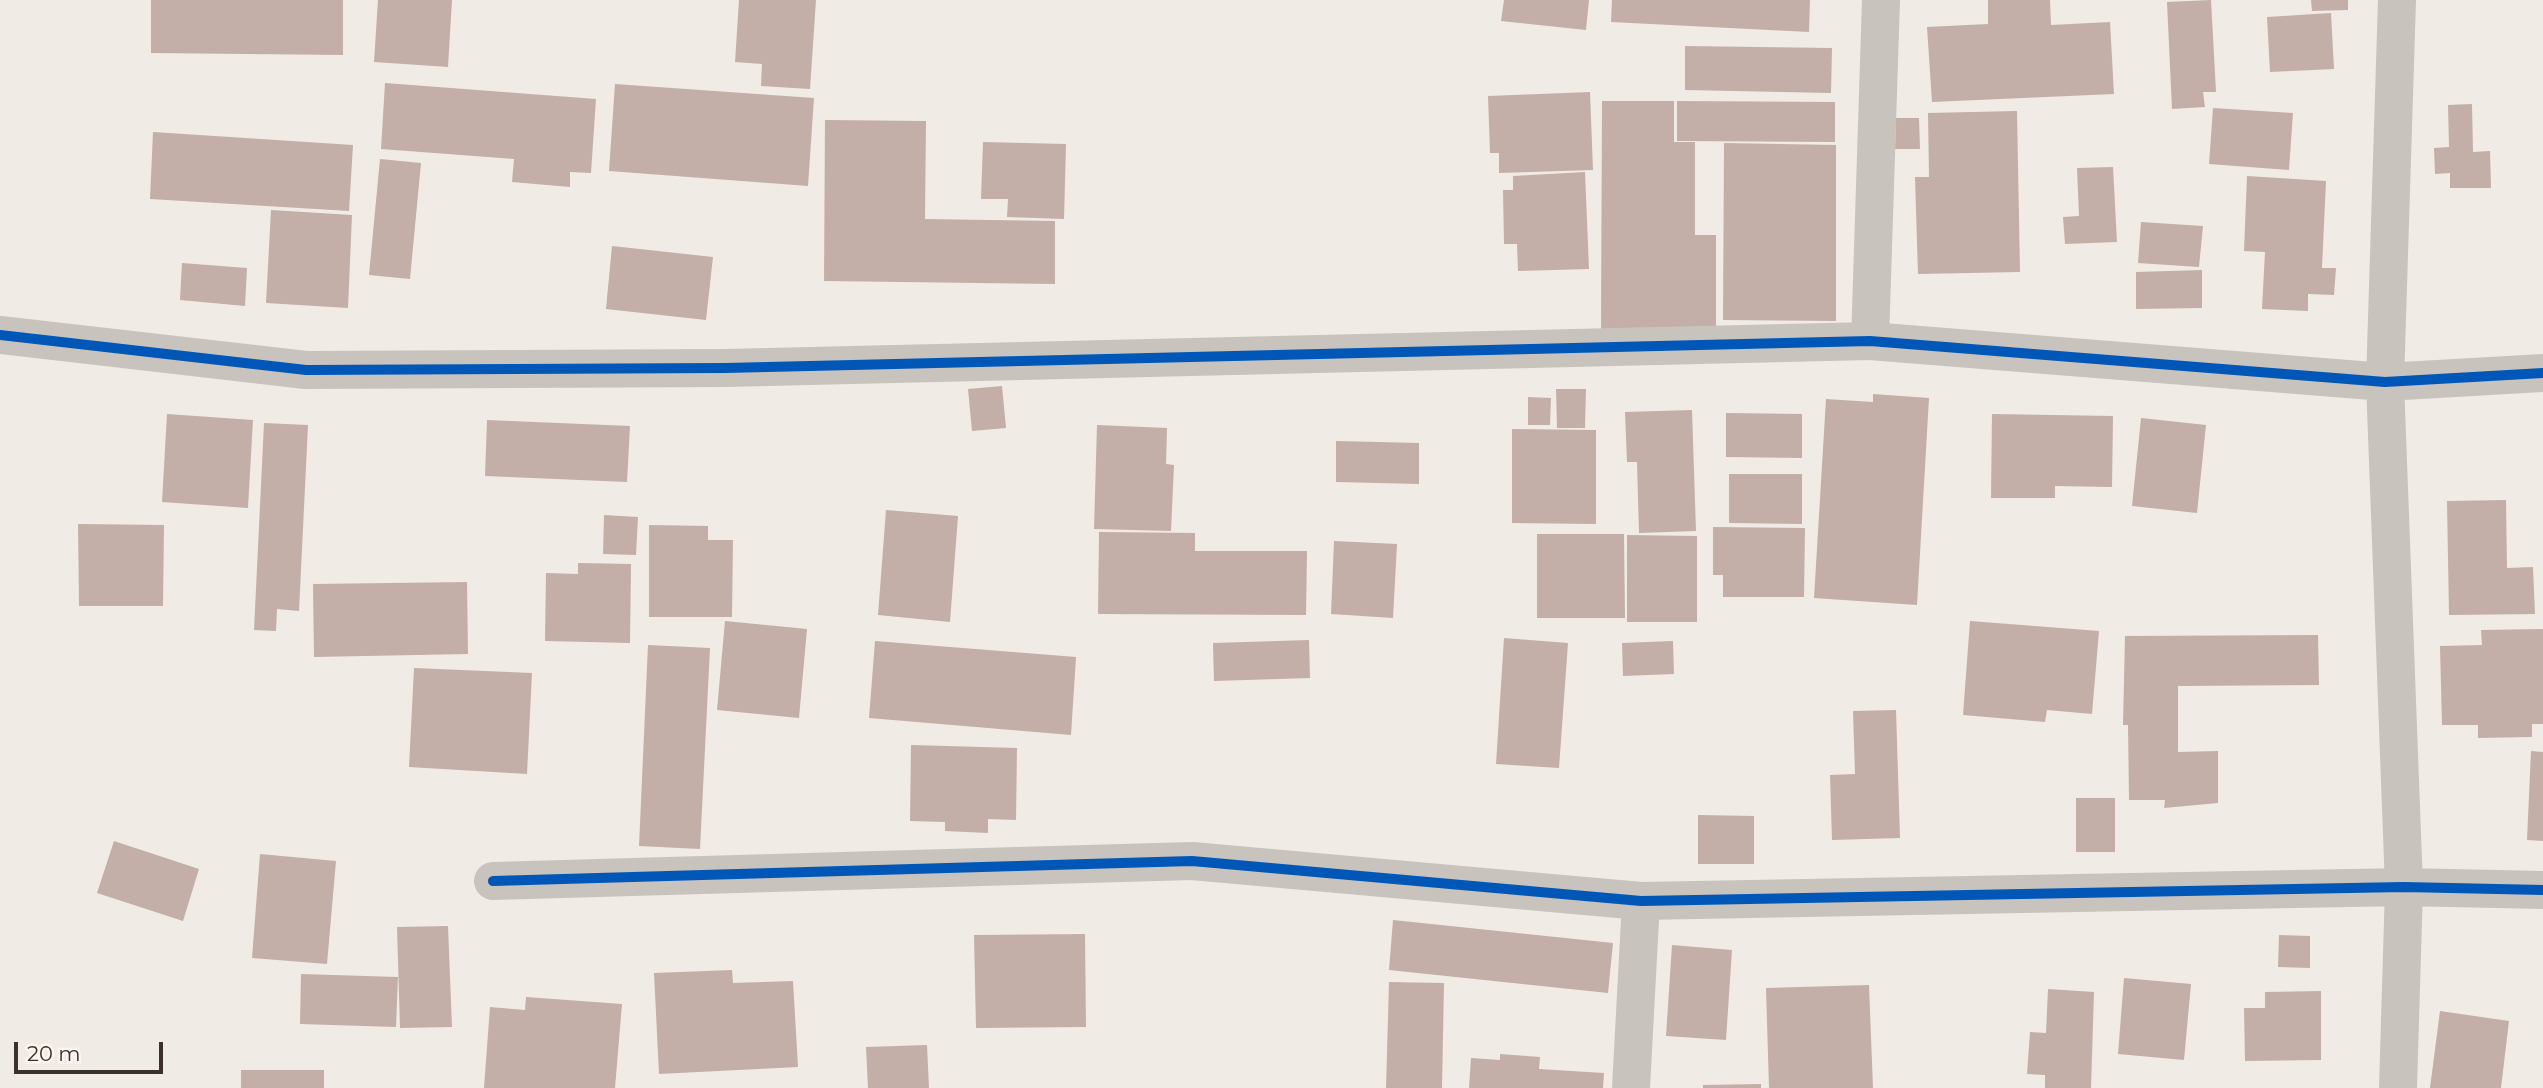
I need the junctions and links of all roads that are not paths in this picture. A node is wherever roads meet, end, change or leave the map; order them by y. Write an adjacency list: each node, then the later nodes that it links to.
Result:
1 (1881, 0): 4 (street)
2 (2397, 0): 6 (street)
3 (0, 335): 4 (street)
4 (1870, 341): 6 (street)
5 (2543, 373): 6 (street)
6 (2385, 382): 8 (street)
7 (493, 881): 10 (street)
8 (2404, 887): 9 (street); 10 (street); 12 (street)
9 (2543, 890)
10 (1641, 901): 11 (street)
11 (1631, 1088)
12 (2398, 1088)

